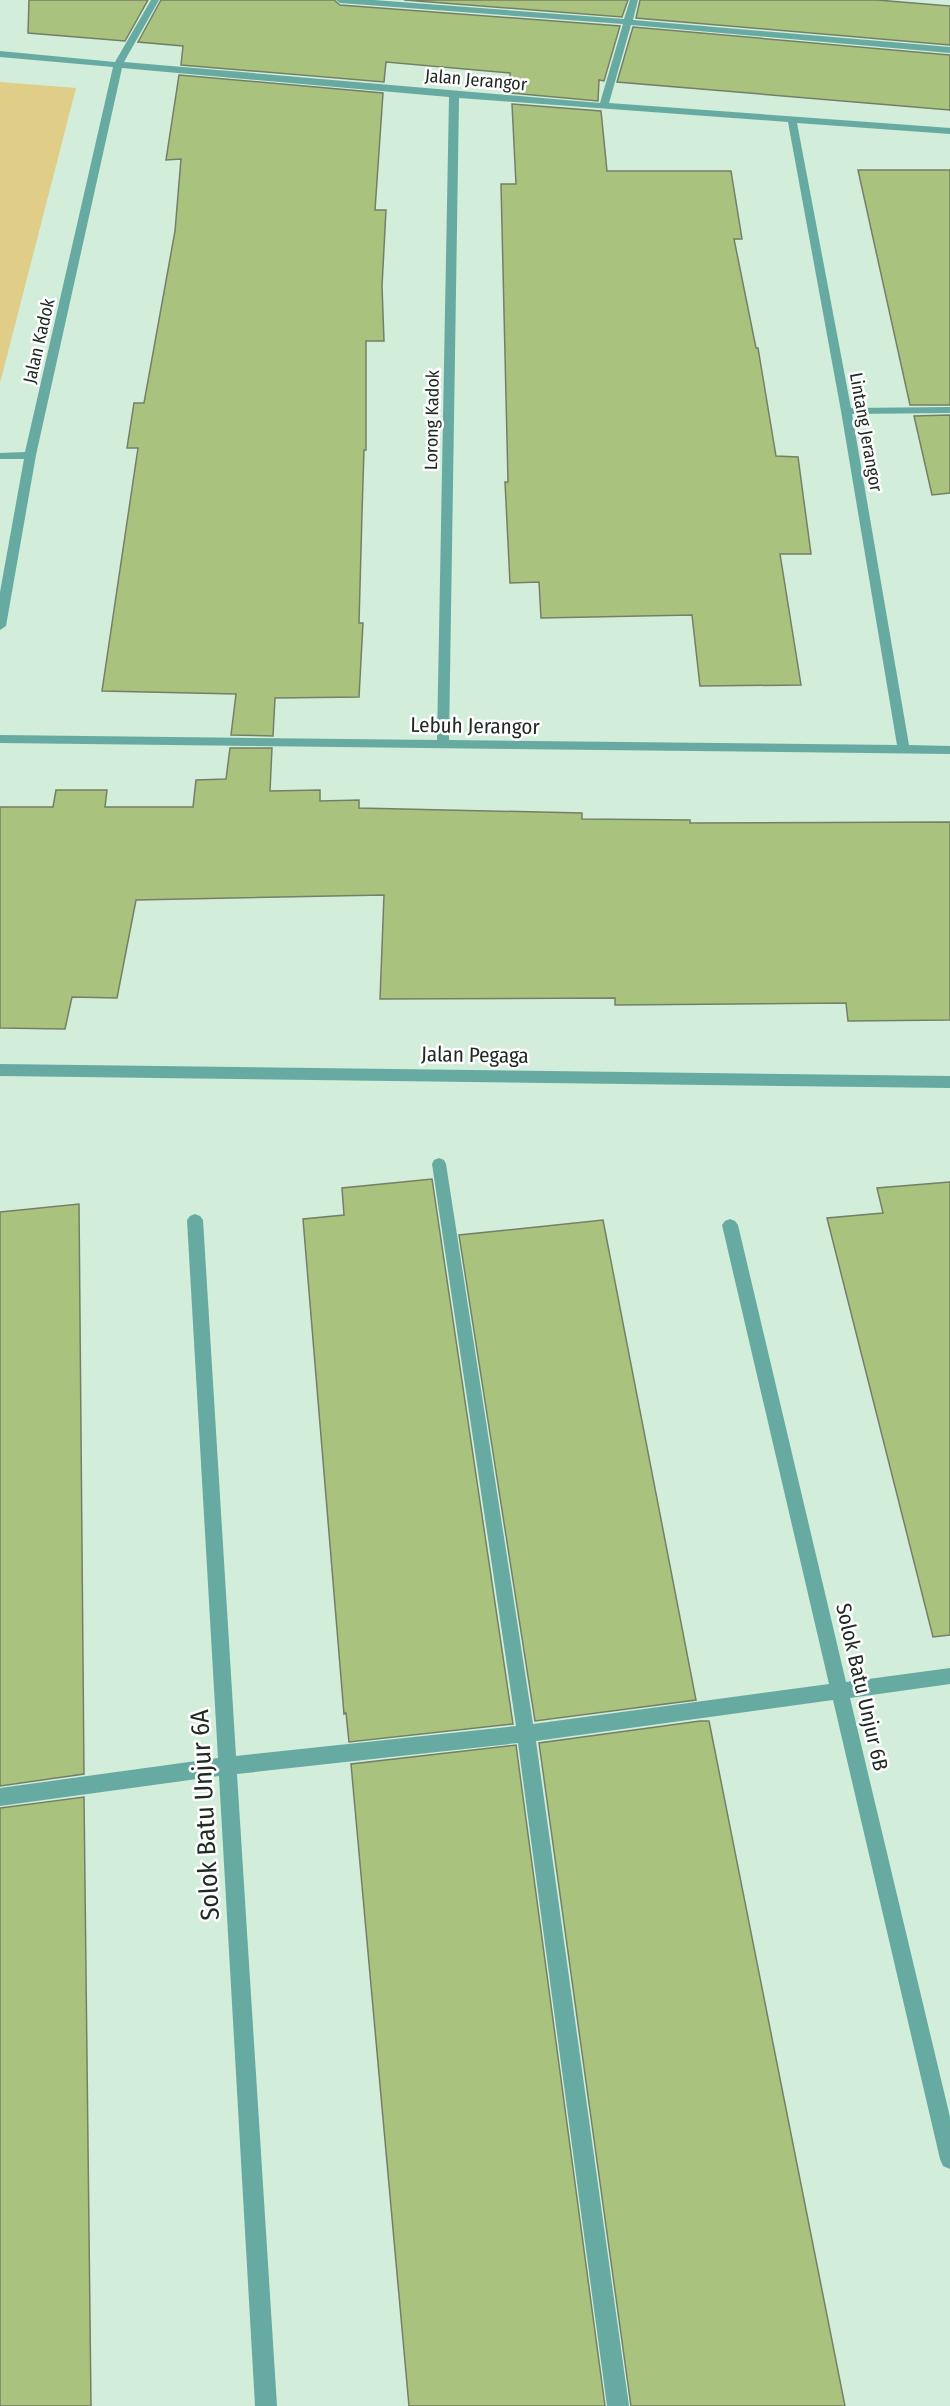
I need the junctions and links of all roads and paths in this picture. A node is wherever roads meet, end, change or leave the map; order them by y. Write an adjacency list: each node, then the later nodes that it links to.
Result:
1 (155, 0): 7 (street, Jalan Kadok)
2 (340, 0): 4 (street)
3 (634, 0): 4 (street)
4 (628, 21): 5 (street); 9 (street)
5 (950, 50)
6 (0, 54): 7 (street, Jalan Jerangor)
7 (118, 65): 8 (street, Jalan Jerangor); 14 (street, Jalan Kadok)
8 (454, 95): 9 (street, Jalan Jerangor); 18 (street, Lorong Kadok)
9 (603, 107): 10 (street, Jalan Jerangor)
10 (792, 121): 11 (street, Jalan Jerangor); 13 (street, Lintang Jerangor)
11 (950, 130)
12 (950, 410): 13 (street)
13 (846, 411): 19 (street, Lintang Jerangor)
14 (30, 455): 15 (street); 16 (street, Jalan Kadok)
15 (0, 456)
16 (0, 626)
17 (0, 739): 18 (street, Lebuh Jerangor)
18 (443, 745): 19 (street, Lebuh Jerangor)
19 (904, 750): 20 (street, Lebuh Jerangor)
20 (950, 750)
21 (0, 1070): 22 (street, Jalan Pegaga)
22 (950, 1082)
23 (439, 1164): 28 (street)
24 (195, 1221): 29 (street, Solok Batu Unjur 6A)
25 (730, 1225): 27 (street, Solok Batu Unjur 6B)
26 (950, 1676): 27 (street)
27 (840, 1691): 28 (street); 31 (street, Solok Batu Unjur 6B)
28 (526, 1734): 29 (street); 33 (street)
29 (227, 1766): 30 (street); 32 (street, Solok Batu Unjur 6A)
30 (0, 1797)
31 (950, 2159)
32 (266, 2406)
33 (618, 2406)

